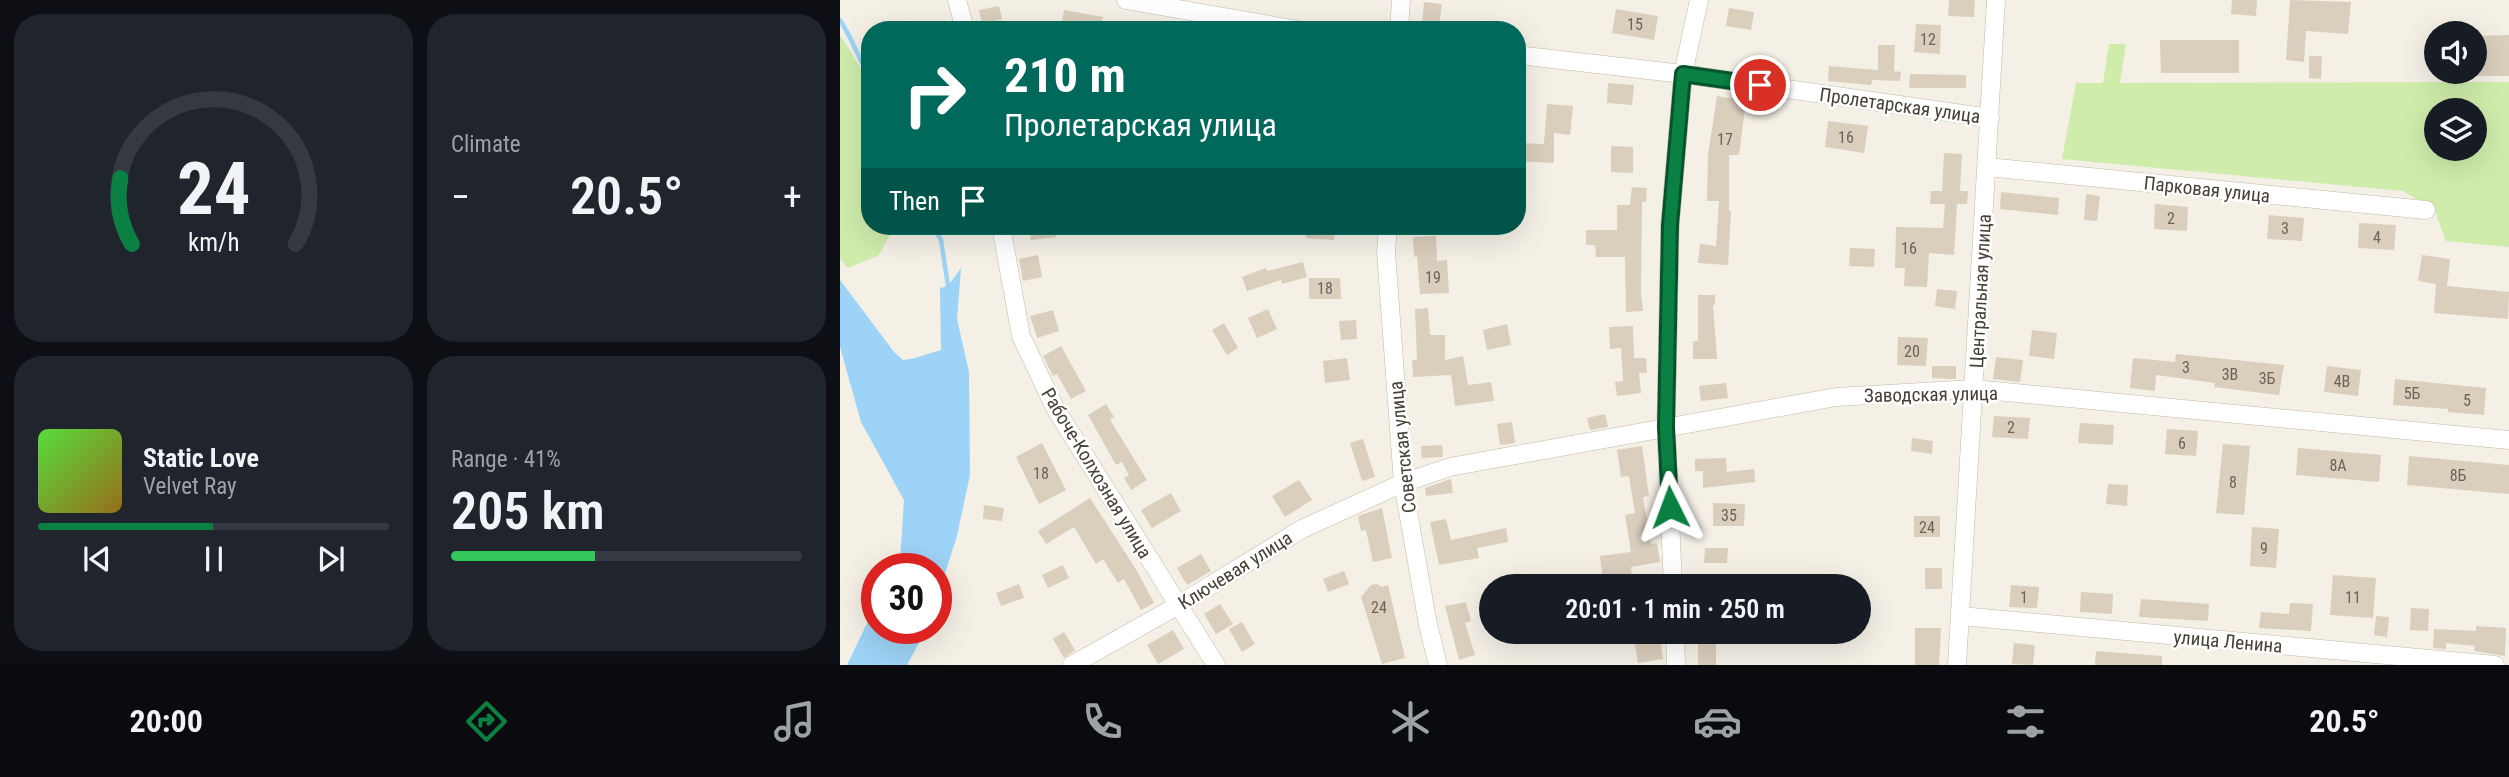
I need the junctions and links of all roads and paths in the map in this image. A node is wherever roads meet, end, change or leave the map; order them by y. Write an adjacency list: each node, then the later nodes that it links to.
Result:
1 (957, 0): 6 (street)
2 (1126, 0): 7 (street)
3 (1401, 0): 8 (street)
4 (1699, 0): 10 (street)
5 (1996, 0): 11 (street, Центральная улица)
6 (963, 21)
7 (1246, 21)
8 (1400, 21)
9 (1526, 56): 10 (street, Пролетарская улица)
10 (1683, 74): 11 (street, Пролетарская улица); 17 (street)
11 (1990, 118): 12 (street, Центральная улица)
12 (1987, 167): 13 (street, Парковая улица); 16 (street, Центральная улица)
13 (2426, 210)
14 (1003, 235): 21 (street, Рабоче-Колхозная улица)
15 (1387, 235): 19 (street, Советская улица)
16 (1974, 389): 17 (street, Заводская улица); 18 (street, Заводская улица); 22 (street, Центральная улица)
17 (1666, 427): 19 (street, Заводская улица); 20 (street)
18 (2509, 440)
19 (1403, 483): 21 (street, Ключевая улица); 26 (street, Советская улица)
20 (1672, 574)
21 (1177, 606): 24 (street, Ключевая улица); 25 (street, Рабоче-Колхозная улица)
22 (1961, 616): 28 (street, Центральная улица); 29 (street, улица Ленина)
23 (1675, 644): 27 (street)
24 (1072, 665)
25 (1216, 665)
26 (1438, 665)
27 (1676, 665)
28 (1957, 665)
29 (2494, 665)

